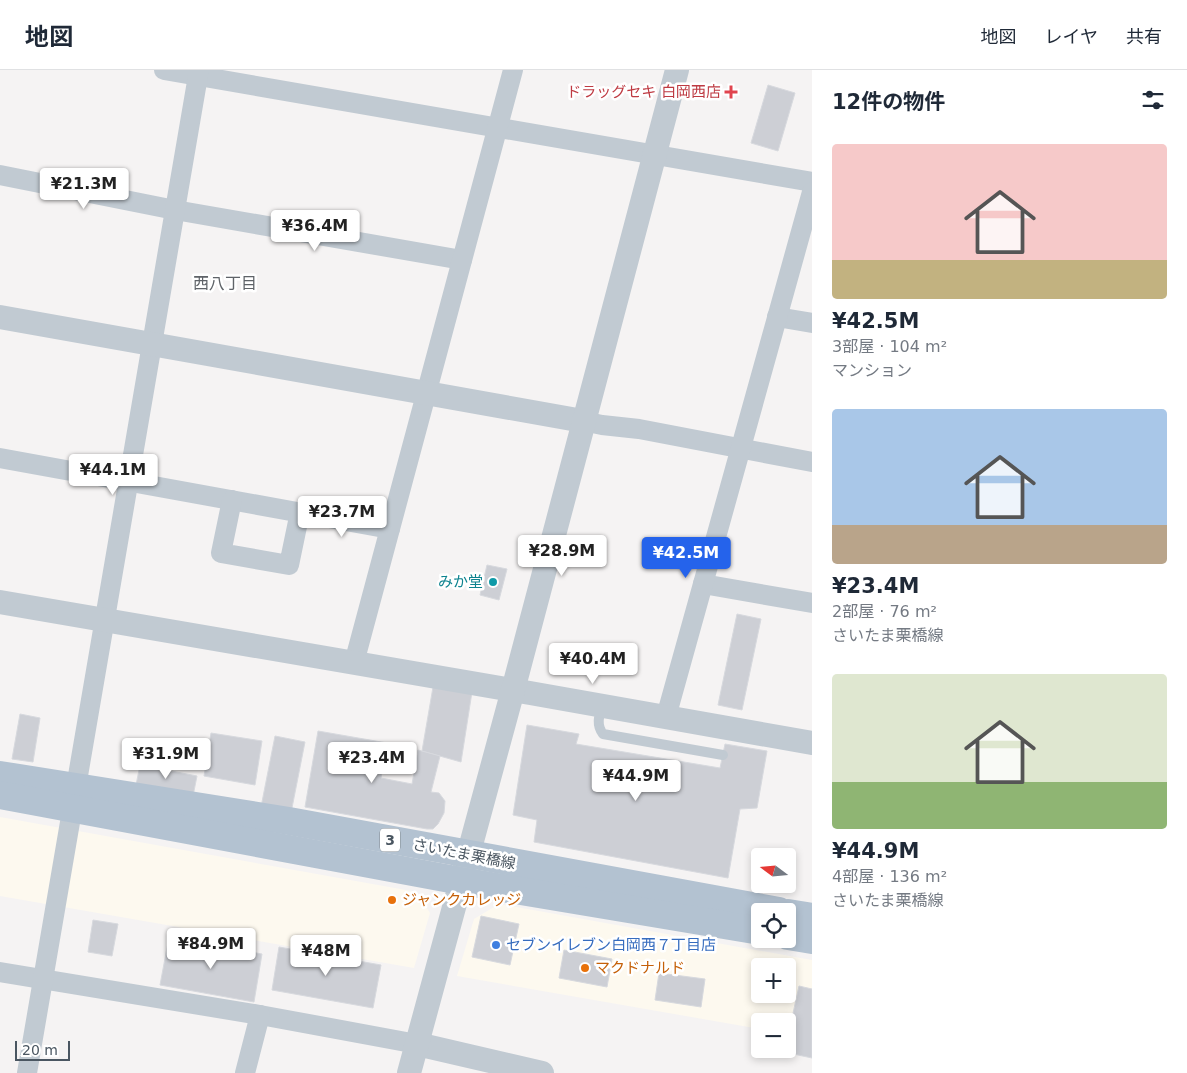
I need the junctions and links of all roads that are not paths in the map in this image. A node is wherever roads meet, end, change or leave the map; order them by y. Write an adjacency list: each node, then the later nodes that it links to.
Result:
1 (164, 70): 4 (street)
2 (513, 70): 5 (street)
3 (677, 70): 6 (street)
4 (198, 73): 5 (street); 10 (street)
5 (498, 126): 6 (street); 11 (street)
6 (655, 155): 8 (street); 17 (street)
7 (0, 175): 10 (street)
8 (812, 182)
9 (812, 192): 13 (street)
10 (175, 210): 11 (street); 15 (street)
11 (462, 260): 16 (street)
12 (0, 316): 15 (street)
13 (777, 317): 14 (street); 18 (street)
14 (812, 323)
15 (152, 344): 16 (street); 21 (street)
16 (426, 393): 17 (street); 24 (street)
17 (583, 420): 18 (street); 30 (street)
18 (740, 448): 20 (street); 25 (street)
19 (0, 458): 21 (street)
20 (812, 462)
21 (129, 481): 22 (street); 28 (street)
22 (232, 500): 23 (street); 23 (street)
23 (300, 512): 24 (street)
24 (390, 528): 29 (street)
25 (703, 584): 27 (street); 32 (street)
26 (0, 602): 28 (street)
27 (812, 603)
28 (105, 621): 29 (street); 37 (street)
29 (354, 663): 30 (street)
30 (513, 690): 31 (street); 38 (street)
31 (602, 706): 32 (street); 34 (lane)
32 (666, 718): 33 (street)
33 (812, 744)
34 (722, 755)
35 (0, 775): 37 (main road, さいたま栗橋線 / 3)
36 (0, 795): 37 (main road, さいたま栗橋線 / 3)
37 (75, 798): 38 (main road, さいたま栗橋線 / 3); 46 (street)
38 (464, 868): 39 (main road, さいたま栗橋線 / 3); 42 (main road, さいたま栗橋線 / 3); 48 (street)
39 (751, 907)
40 (796, 915): 41 (main road)
41 (812, 918)
42 (751, 929)
43 (796, 937): 44 (main road)
44 (812, 940)
45 (0, 972): 46 (street)
46 (43, 980): 47 (street); 49 (street)
47 (260, 1015): 48 (street); 50 (street)
48 (417, 1044): 51 (street); 52 (street)
49 (27, 1073)
50 (245, 1073)
51 (409, 1073)
52 (542, 1073)

